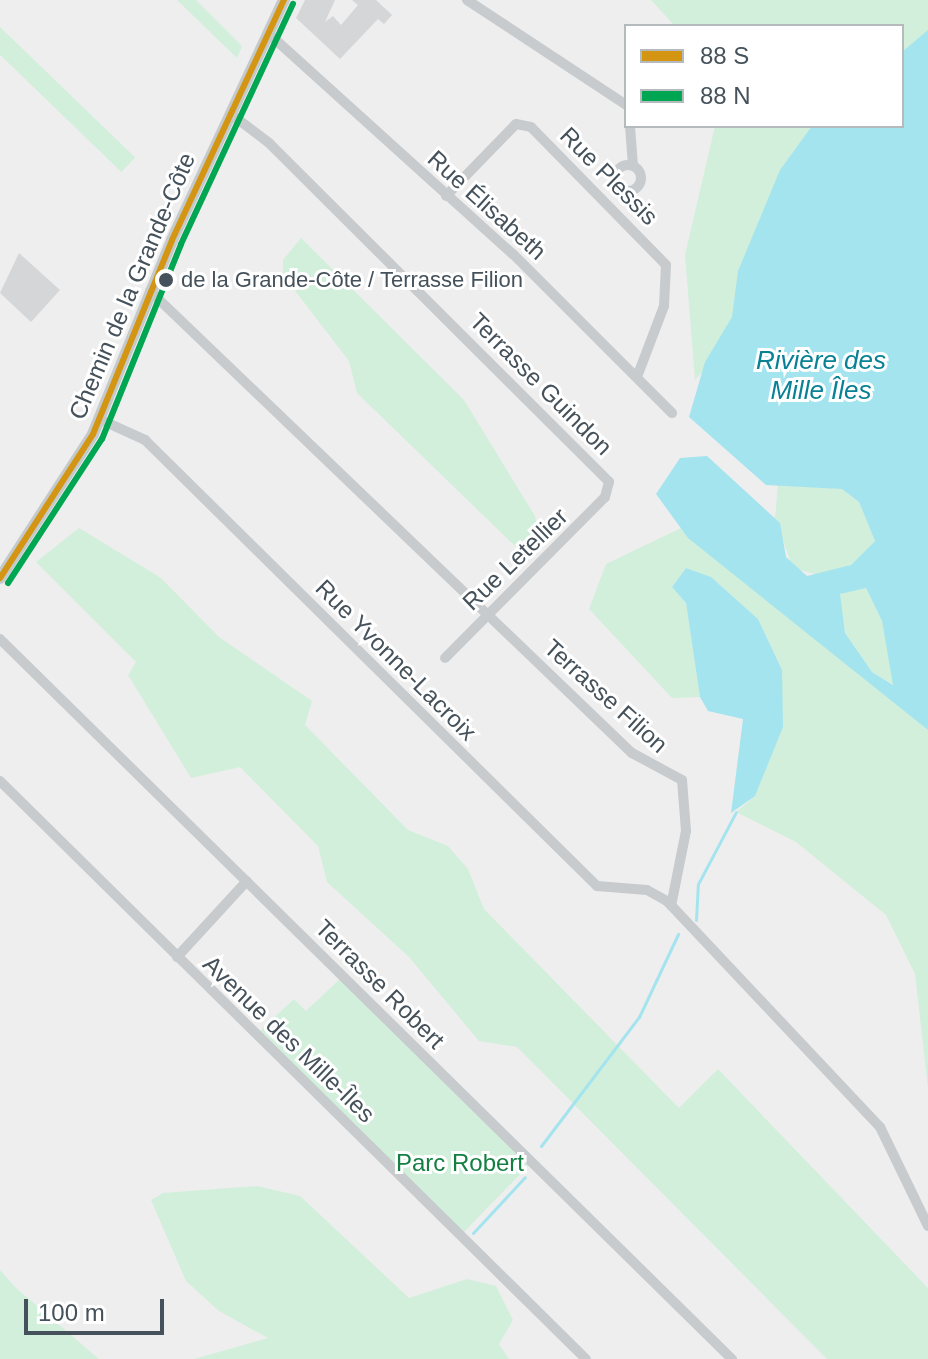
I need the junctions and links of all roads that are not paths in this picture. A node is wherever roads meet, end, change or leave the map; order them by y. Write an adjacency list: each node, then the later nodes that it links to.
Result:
1 (284, 0): 3 (main road, Chemin de la Grande-Côte)
2 (471, 1): 4 (street)
3 (268, 33): 5 (main road, Chemin de la Grande-Côte); 8 (street, Rue Élisabeth)
4 (624, 104)
5 (231, 114): 9 (main road, Chemin de la Grande-Côte); 13 (street, Terrasse Guindon)
6 (630, 128): 7 (street)
7 (633, 166)
8 (446, 196): 10 (street, Rue Élisabeth); 10 (street, Rue Plessis)
9 (150, 291): 12 (main road, Chemin de la Grande-Côte); 15 (street, Terrasse Filion)
10 (637, 377): 11 (street, Rue Élisabeth)
11 (672, 413)
12 (99, 419): 14 (main road, Chemin de la Grande-Côte); 20 (street, Rue Yvonne-Lacroix)
13 (610, 488): 15 (street, Rue Letellier)
14 (0, 578)
15 (488, 615): 17 (street, Rue Letellier); 20 (street, Terrasse Filion)
16 (0, 639): 19 (street, Terrasse Robert)
17 (445, 658)
18 (0, 781): 21 (street, Avenue des Mille-Îles)
19 (247, 881): 21 (street); 24 (street, Terrasse Robert)
20 (671, 906): 22 (street)
21 (177, 957): 23 (street, Avenue des Mille-Îles)
22 (928, 1226)
23 (586, 1359)
24 (732, 1359)

